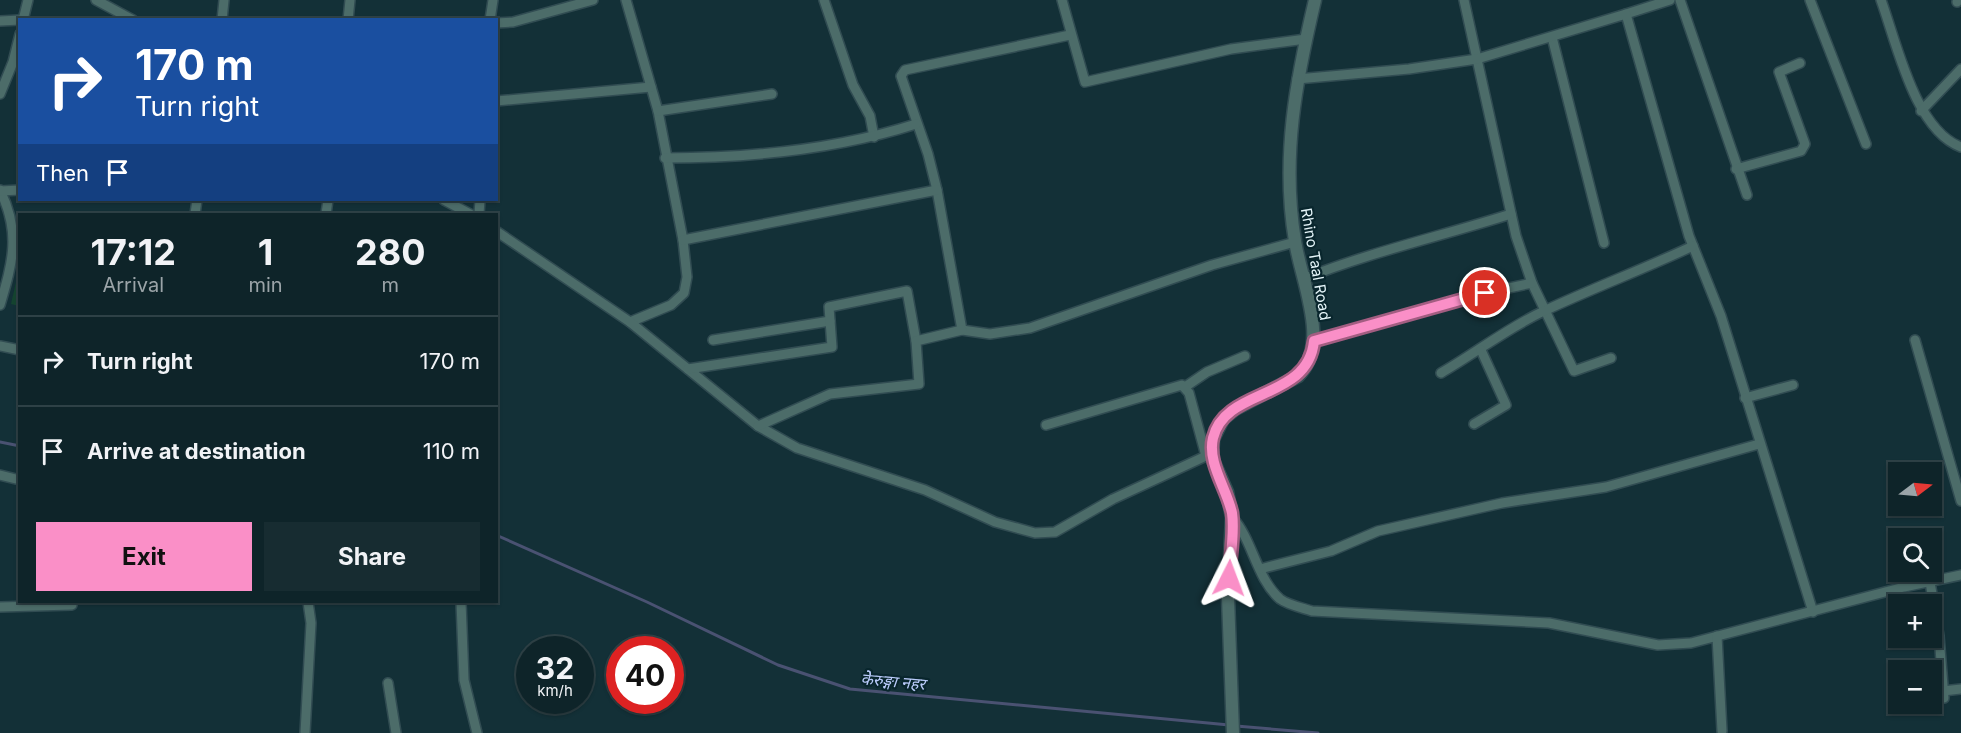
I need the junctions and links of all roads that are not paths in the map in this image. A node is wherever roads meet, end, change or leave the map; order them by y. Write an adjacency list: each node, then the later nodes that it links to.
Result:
1 (28, 0): 19 (street)
2 (96, 0): 18 (street)
3 (224, 0): 20 (street)
4 (350, 0): 21 (street)
5 (493, 0): 22 (street)
6 (594, 0): 25 (street)
7 (626, 0): 34 (street)
8 (824, 0): 41 (street)
9 (1062, 0): 26 (street)
10 (1315, 0): 28 (street, Rhino Taal Road)
11 (1464, 0): 30 (street)
12 (1670, 0): 16 (street)
13 (1680, 0): 45 (street)
14 (1810, 0): 42 (street)
15 (1881, 0): 39 (street)
16 (1647, 3): 17 (street)
17 (1626, 14): 27 (street); 57 (street)
18 (123, 17)
19 (22, 18)
20 (222, 18)
21 (348, 18)
22 (490, 18)
23 (18, 20): 24 (street)
24 (0, 21)
25 (498, 23)
26 (1070, 35): 28 (street); 40 (street)
27 (1552, 37): 30 (street); 56 (street)
28 (1306, 39): 33 (street, Rhino Taal Road)
29 (18, 42): 35 (street)
30 (1477, 59): 33 (street); 52 (street)
31 (1800, 63): 45 (street)
32 (1961, 69): 39 (street)
33 (1297, 79): 55 (street, Rhino Taal Road)
34 (651, 87): 37 (street); 38 (street)
35 (0, 94)
36 (772, 94): 38 (street)
37 (498, 101)
38 (658, 111): 44 (street)
39 (1921, 111): 43 (street)
40 (916, 124): 41 (street); 48 (street)
41 (874, 137): 44 (street)
42 (1866, 144)
43 (1961, 147)
44 (665, 158): 54 (street)
45 (1736, 169): 49 (street)
46 (0, 190): 47 (street); 60 (street)
47 (18, 190)
48 (938, 190): 54 (street); 64 (street)
49 (1747, 195)
50 (446, 201): 51 (street)
51 (468, 213)
52 (1511, 214): 58 (street); 59 (street)
53 (498, 232): 63 (street)
54 (683, 240): 63 (street)
55 (1295, 242): 58 (street, Rhino Taal Road); 64 (street)
56 (1604, 243)
57 (1693, 246): 61 (street); 78 (street)
58 (1303, 279): 68 (street, Rhino Taal Road)
59 (1532, 283): 61 (street); 68 (street)
60 (0, 304)
61 (1544, 311): 71 (street); 73 (street)
62 (830, 321): 65 (street); 67 (street); 74 (street)
63 (630, 322): 74 (street)
64 (962, 330): 67 (street)
65 (712, 340)
66 (1915, 340): 86 (street)
67 (916, 341): 80 (street)
68 (1314, 341): 83 (street, Rhino Taal Road)
69 (0, 346): 70 (street)
70 (18, 350)
71 (1480, 350): 75 (street); 79 (street)
72 (1245, 356): 77 (street)
73 (1611, 358)
74 (688, 369): 80 (street)
75 (1441, 373)
76 (1793, 385): 78 (street)
77 (1185, 387): 81 (street); 83 (street)
78 (1745, 398): 82 (street)
79 (1474, 424)
80 (758, 426): 83 (street)
81 (1046, 426)
82 (1759, 444): 88 (street); 96 (street)
83 (1209, 457): 87 (street)
84 (0, 475): 85 (street)
85 (18, 480)
86 (1961, 501)
87 (1232, 517): 88 (street); 100 (street)
88 (1260, 569): 97 (street)
89 (1961, 576): 90 (street)
90 (1942, 580)
91 (1930, 582): 96 (street); 99 (street)
92 (308, 603): 102 (street)
93 (461, 603): 104 (street)
94 (72, 604): 95 (street)
95 (0, 607)
96 (1813, 612): 97 (street)
97 (1718, 636): 101 (street)
98 (388, 683): 103 (street)
99 (1961, 689)
100 (1232, 730)
101 (1722, 731)
102 (305, 733)
103 (396, 733)
104 (477, 733)

